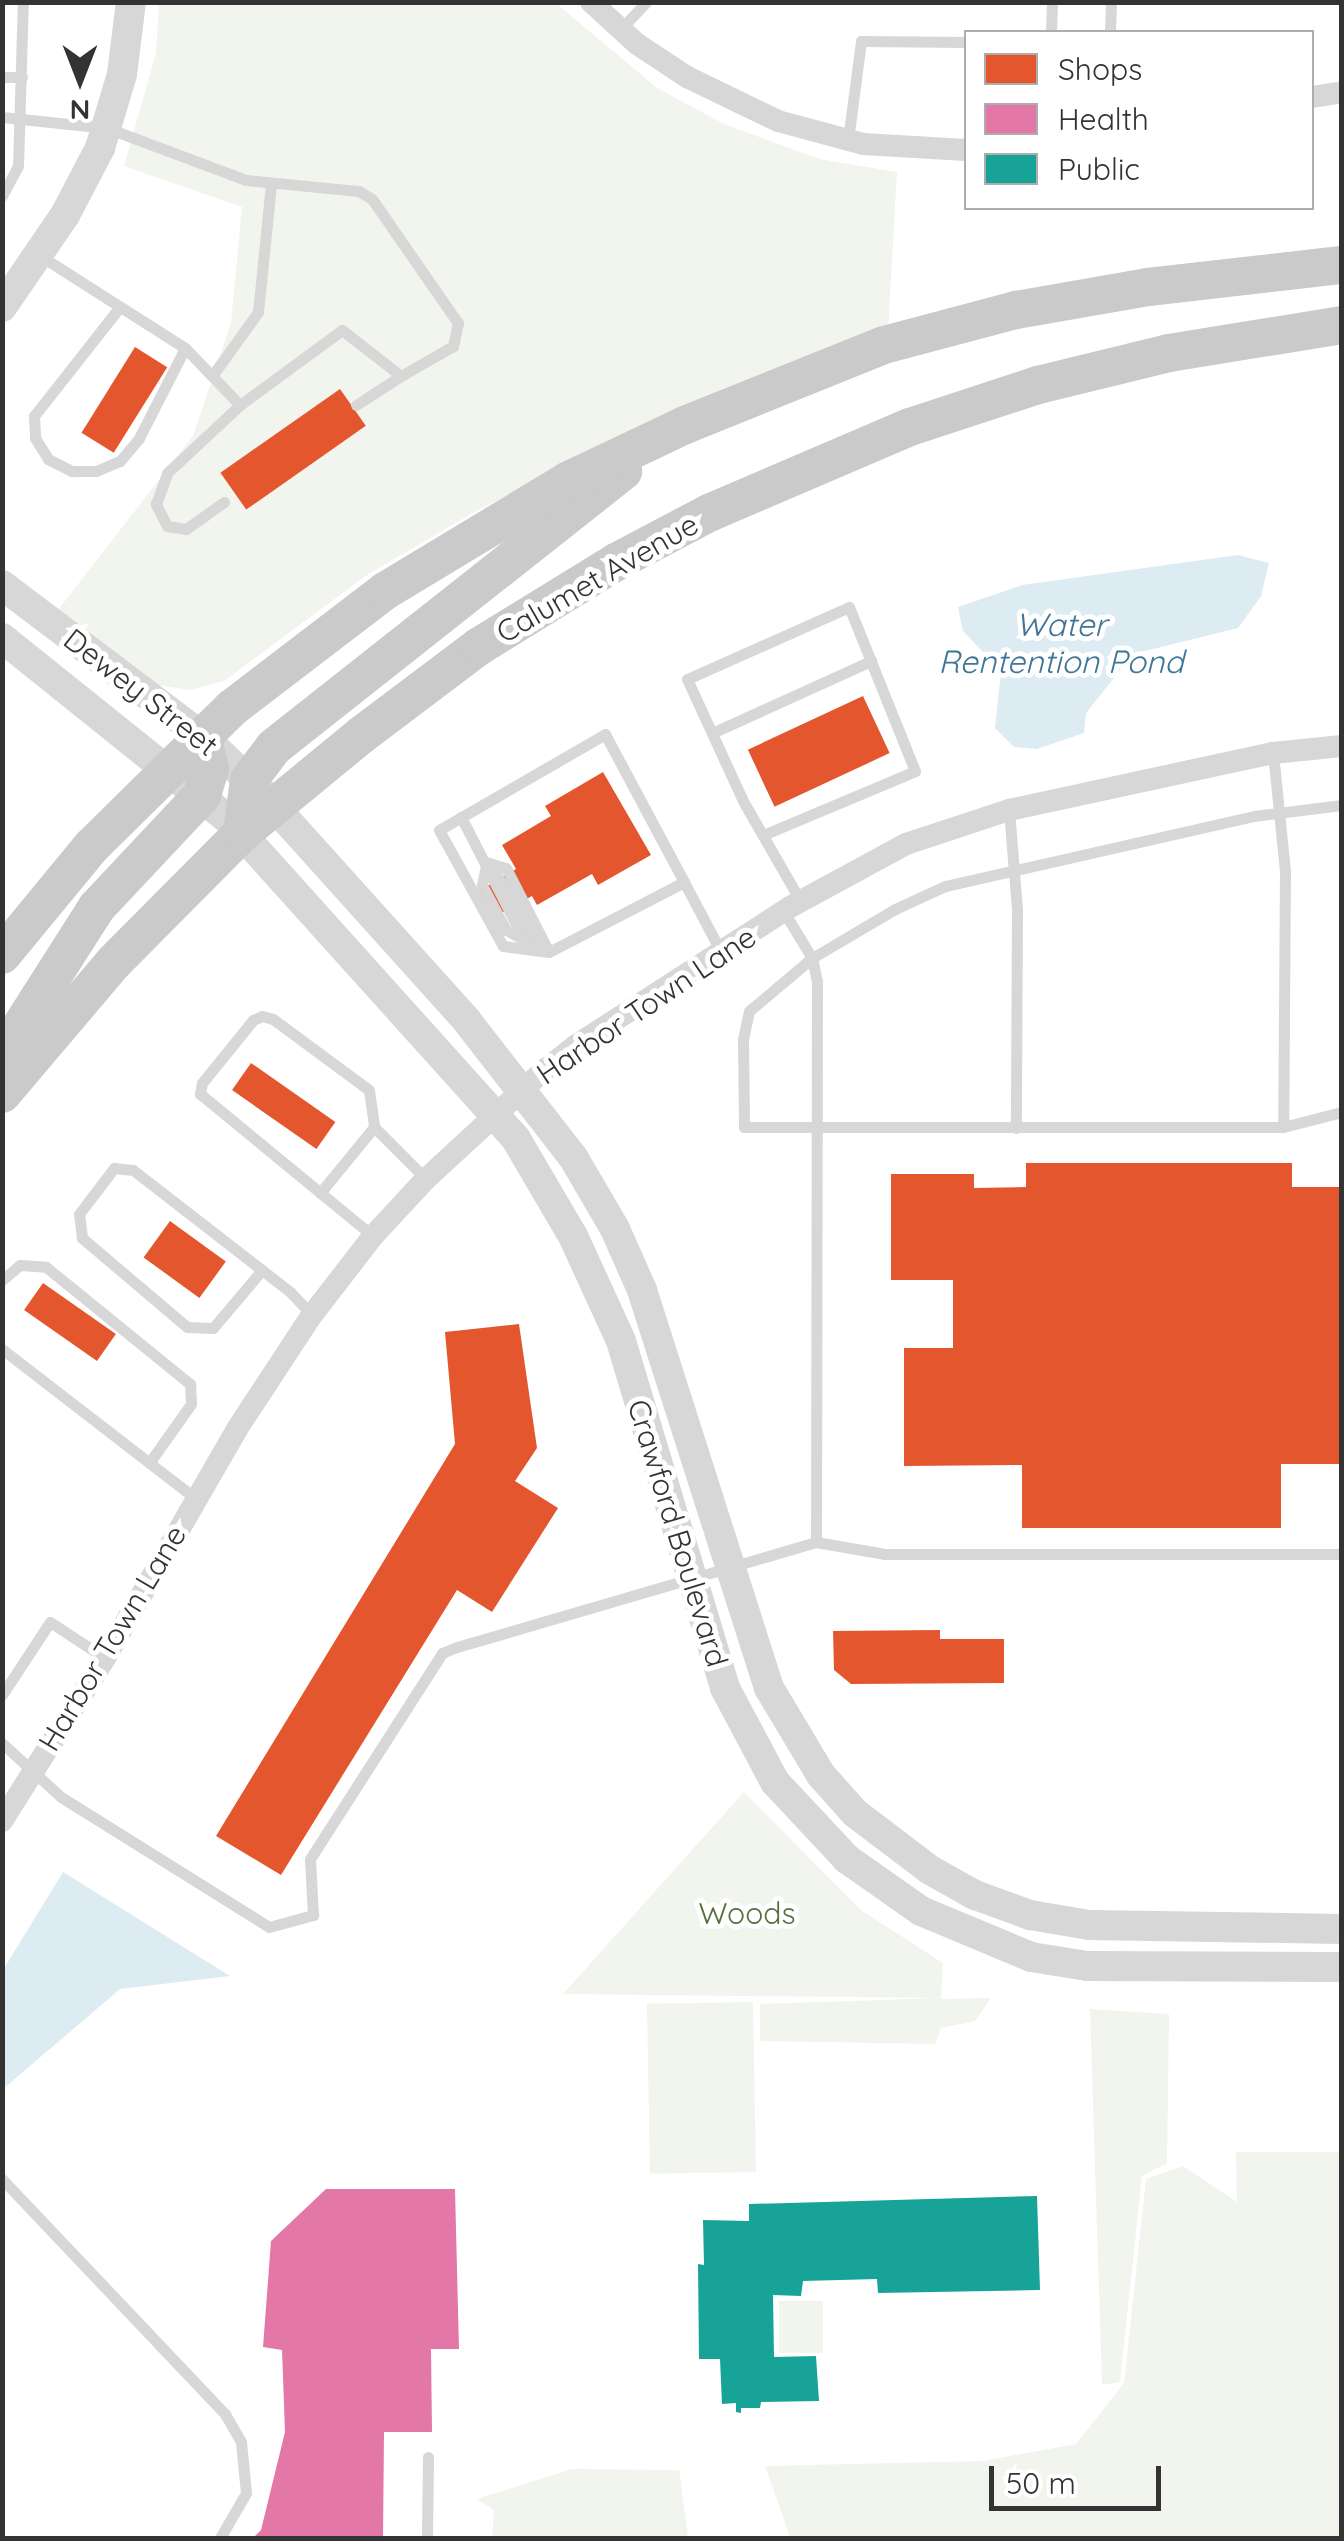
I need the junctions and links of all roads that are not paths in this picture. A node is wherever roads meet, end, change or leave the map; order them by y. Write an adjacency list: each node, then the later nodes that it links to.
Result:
1 (23, 2): 12 (lane)
2 (131, 2): 17 (street)
3 (590, 2): 7 (street)
4 (646, 2): 7 (lane)
5 (1052, 2): 8 (lane)
6 (1111, 2): 9 (lane)
7 (620, 30): 18 (street)
8 (1051, 30)
9 (1110, 30)
10 (964, 42): 18 (lane)
11 (2, 76): 12 (lane)
12 (22, 77): 16 (lane)
13 (1342, 92): 14 (street)
14 (1314, 97)
15 (2, 117): 16 (lane)
16 (20, 118): 17 (lane); 21 (lane)
17 (107, 128): 20 (lane); 22 (street)
18 (848, 142): 19 (street)
19 (964, 150)
20 (271, 184): 28 (lane); 29 (lane)
21 (2, 196)
22 (39, 255): 24 (street); 25 (lane)
23 (1342, 265): 32 (main road)
24 (2, 307)
25 (119, 308): 27 (lane); 27 (lane)
26 (1342, 325): 42 (main road, Calumet Avenue)
27 (185, 348): 28 (lane)
28 (212, 376): 31 (lane)
29 (401, 376): 30 (lane); 31 (lane)
30 (356, 405)
31 (240, 406): 33 (lane)
32 (685, 425): 38 (main road); 42 (main road)
33 (224, 502)
34 (2, 585): 38 (street, Dewey Street)
35 (2, 638): 41 (street, Dewey Street)
36 (871, 660): 37 (lane); 37 (lane); 49 (lane)
37 (712, 733): 49 (lane)
38 (202, 736): 41 (main road); 42 (street, Dewey Street); 43 (main road)
39 (1342, 746): 40 (street, Harbor Town Lane)
40 (1272, 753): 45 (street, Harbor Town Lane); 46 (lane)
41 (169, 769): 43 (street, Dewey Street); 56 (main road)
42 (262, 792): 48 (main road); 59 (street, Crawford Boulevard)
43 (202, 795): 48 (street, Crawford Boulevard); 58 (main road)
44 (1342, 805): 46 (lane)
45 (1009, 810): 51 (lane); 53 (street, Harbor Town Lane)
46 (1281, 812): 51 (lane); 66 (lane)
47 (461, 817): 50 (lane); 52 (lane); 54 (lane)
48 (242, 833): 60 (main road); 62 (street, Crawford Boulevard)
49 (762, 835): 53 (lane)
50 (486, 862): 54 (lane); 54 (lane)
51 (1014, 868): 57 (lane); 65 (lane)
52 (684, 882): 54 (lane); 55 (lane)
53 (792, 907): 55 (street, Harbor Town Lane); 57 (lane)
54 (549, 952)
55 (721, 952): 59 (street, Harbor Town Lane)
56 (2, 955)
57 (812, 958): 64 (lane); 64 (lane)
58 (2, 1056)
59 (522, 1091): 62 (street, Harbor Town Lane); 78 (street, Crawford Boulevard)
60 (2, 1094)
61 (1342, 1112): 66 (lane)
62 (496, 1113): 67 (street, Harbor Town Lane); 79 (street, Crawford Boulevard)
63 (374, 1127): 67 (lane); 68 (lane); 68 (lane)
64 (820, 1128): 65 (lane); 76 (lane)
65 (1016, 1128): 66 (lane)
66 (1283, 1128)
67 (426, 1179): 69 (street, Harbor Town Lane)
68 (320, 1193): 69 (lane)
69 (373, 1236): 72 (street, Harbor Town Lane)
70 (262, 1270): 70 (lane); 72 (lane)
71 (2, 1280): 74 (lane)
72 (312, 1315): 75 (street, Harbor Town Lane)
73 (2, 1349): 74 (lane)
74 (149, 1463): 75 (lane)
75 (195, 1498): 80 (street, Harbor Town Lane)
76 (816, 1542): 77 (lane); 78 (lane)
77 (1342, 1554)
78 (730, 1567): 79 (lane); 85 (street, Crawford Boulevard)
79 (692, 1578): 83 (lane); 87 (street, Crawford Boulevard)
80 (105, 1658): 81 (lane); 83 (street, Harbor Town Lane)
81 (2, 1695)
82 (2, 1744): 83 (lane)
83 (33, 1772): 84 (street, Harbor Town Lane)
84 (2, 1821)
85 (1269, 1929): 86 (street, Crawford Boulevard); 87 (lane)
86 (1342, 1929)
87 (1270, 1966): 88 (street, Crawford Boulevard)
88 (1342, 1966)
89 (2, 2179): 91 (lane)
90 (428, 2457): 92 (lane)
91 (220, 2538)
92 (427, 2538)

